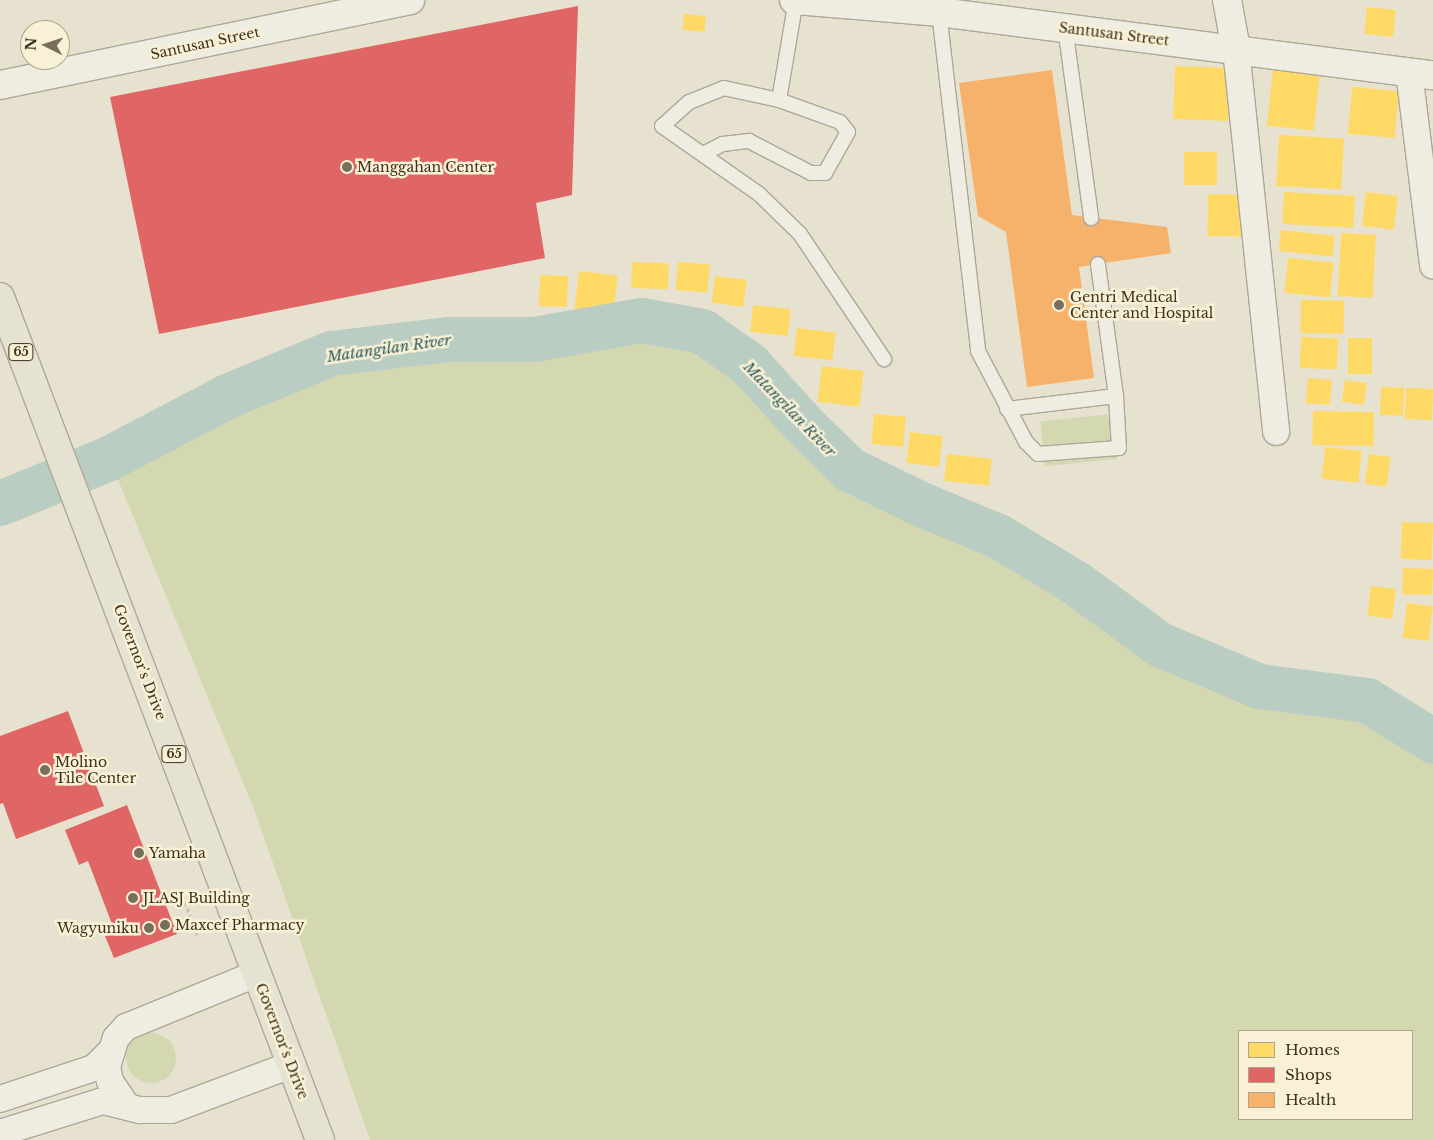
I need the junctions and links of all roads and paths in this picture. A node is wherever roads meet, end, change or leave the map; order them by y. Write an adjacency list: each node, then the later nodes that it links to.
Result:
1 (410, 0): 9 (street, Santusan Street)
2 (795, 0): 4 (street, Santusan Street); 10 (lane)
3 (1227, 0): 7 (street)
4 (893, 4): 5 (street, Santusan Street)
5 (939, 12): 6 (street, Santusan Street); 18 (lane)
6 (1065, 28): 7 (street, Santusan Street); 12 (lane)
7 (1236, 49): 8 (street, Santusan Street); 19 (street)
8 (1421, 74): 14 (street)
9 (0, 85)
10 (779, 100): 11 (lane); 11 (lane)
11 (703, 154): 16 (lane)
12 (1092, 218)
13 (1098, 264): 17 (lane)
14 (1433, 266)
15 (0, 298): 22 (main road, Governor's Drive / 65)
16 (884, 359)
17 (1116, 396): 18 (lane); 18 (lane)
18 (1007, 409)
19 (1276, 432)
20 (185, 902): 21 (path)
21 (197, 936)
22 (256, 974): 23 (street); 24 (main road, Governor's Drive / 65)
23 (109, 1053): 25 (street); 26 (street)
24 (291, 1065): 26 (street); 28 (main road, Governor's Drive / 65)
25 (0, 1099)
26 (126, 1104): 27 (street)
27 (0, 1133)
28 (316, 1139)

